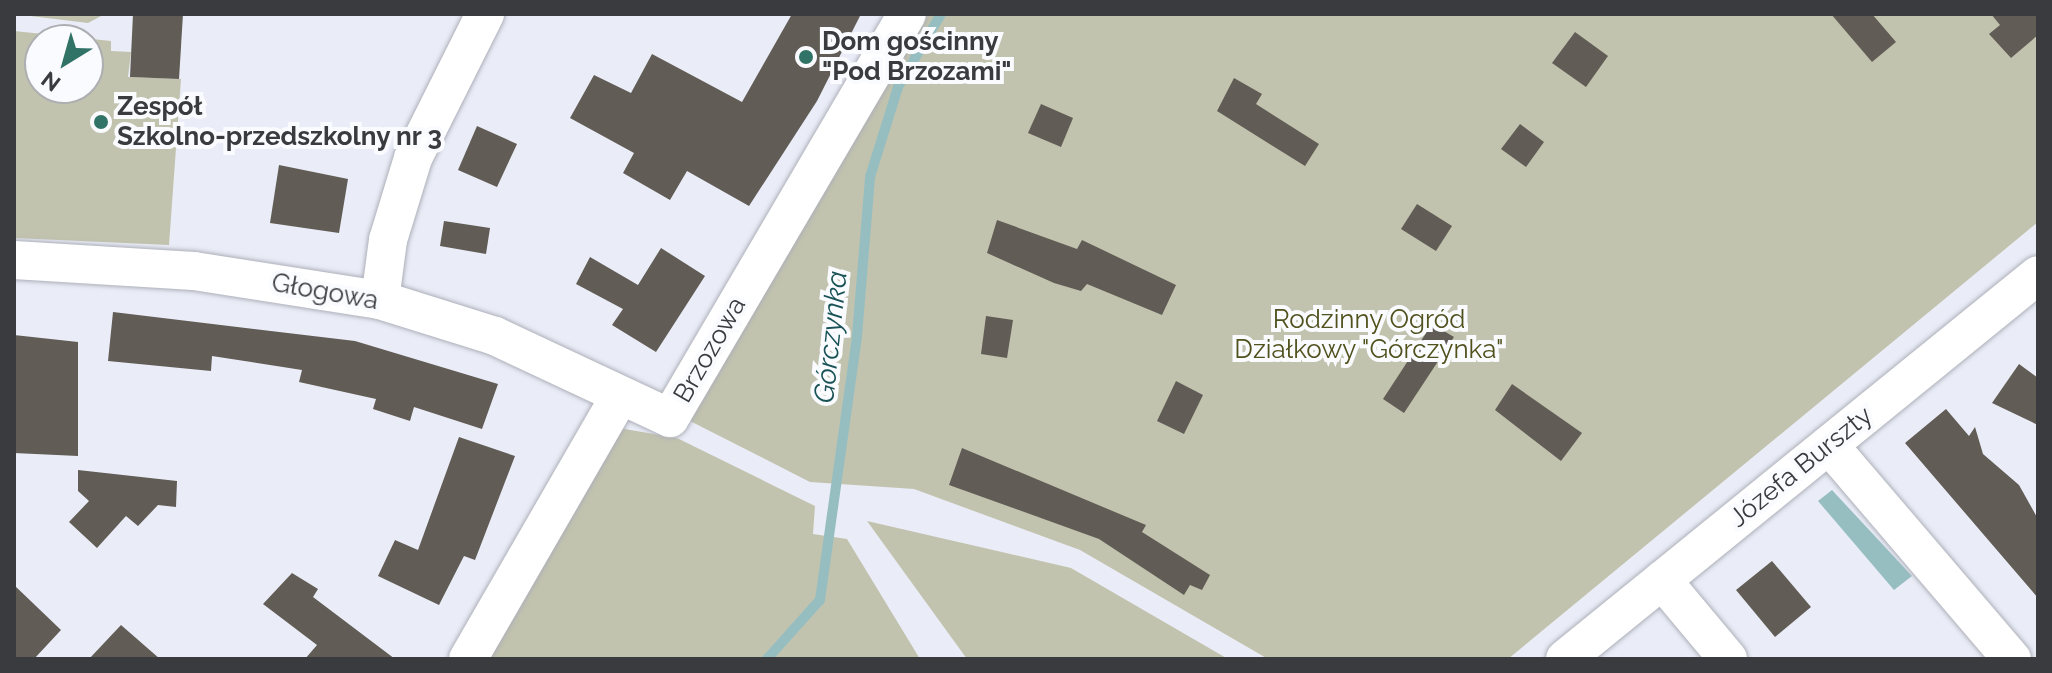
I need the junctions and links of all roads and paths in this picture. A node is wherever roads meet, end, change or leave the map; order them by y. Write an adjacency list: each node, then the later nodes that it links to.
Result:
1 (485, 14): 5 (street)
2 (907, 14): 6 (street, Brzozowa)
3 (14, 260): 5 (street, Głogowa)
4 (2038, 275): 7 (street, Józefa Burszty)
5 (380, 300): 6 (street, Głogowa)
6 (619, 397): 9 (street)
7 (1829, 445): 8 (street, Józefa Burszty); 12 (street)
8 (1662, 580): 10 (street, Józefa Burszty); 11 (street)
9 (468, 659)
10 (1565, 659)
11 (1728, 659)
12 (2012, 659)

